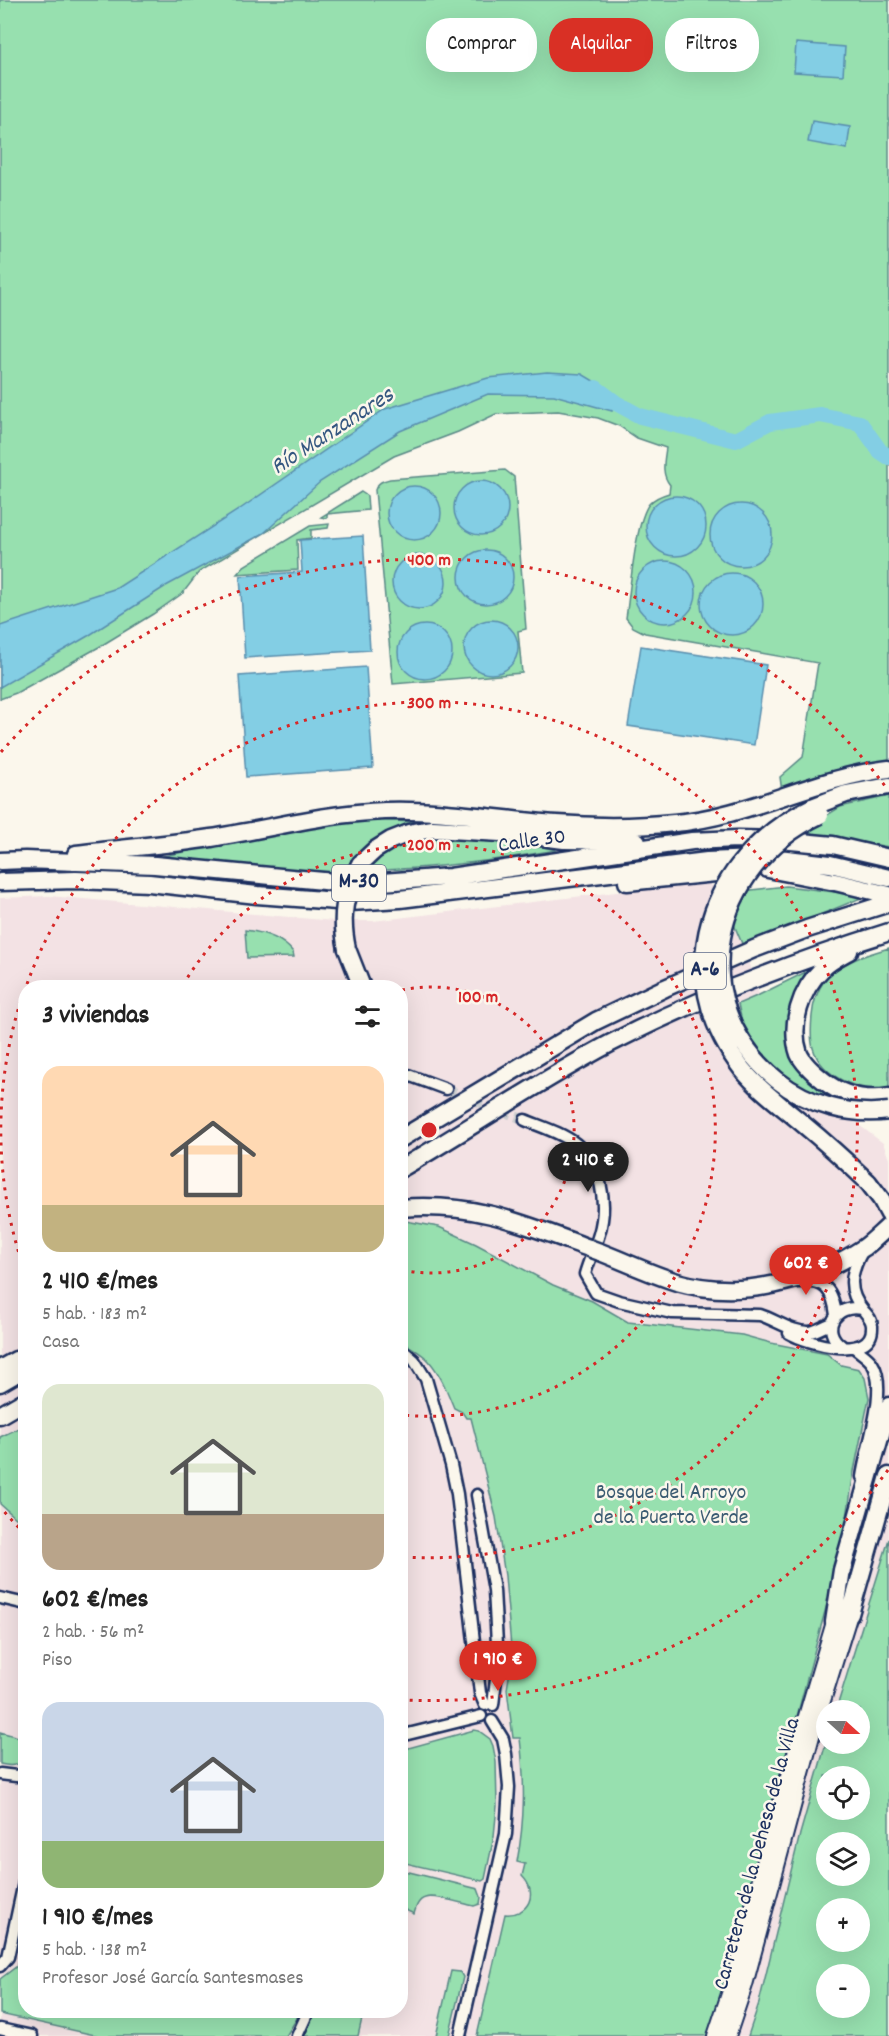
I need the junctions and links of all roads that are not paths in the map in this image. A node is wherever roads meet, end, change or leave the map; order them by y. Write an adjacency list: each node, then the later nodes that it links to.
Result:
1 (889, 770): 7 (highway)
2 (889, 786): 4 (highway)
3 (889, 795): 4 (highway)
4 (816, 811): 20 (highway, bridge); 25 (highway, bridge)
5 (692, 841): 6 (highway, Calle 30 / M-30); 7 (highway, Calle 30 / M-30); 16 (highway, bridge)
6 (889, 858)
7 (25, 860): 8 (highway, Calle 30 / M-30)
8 (0, 861)
9 (768, 869): 12 (highway); 13 (highway); 14 (highway)
10 (889, 878): 13 (highway, Calle 30 / M-30)
11 (0, 882): 13 (highway, Calle 30 / M-30)
12 (889, 889)
13 (400, 899)
14 (886, 901): 22 (highway, A-6)
15 (883, 934): 19 (highway); 23 (highway, A-6)
16 (359, 980)
17 (408, 1075): 18 (street)
18 (446, 1089)
19 (889, 1097)
20 (889, 1111)
21 (525, 1120): 30 (street)
22 (408, 1134)
23 (408, 1164)
24 (408, 1208): 28 (highway)
25 (889, 1214)
26 (889, 1227): 27 (highway)
27 (865, 1247): 28 (highway); 29 (street)
28 (774, 1285): 31 (street)
29 (862, 1309): 31 (street); 33 (street)
30 (745, 1314): 31 (street); 32 (street)
31 (834, 1319): 32 (street)
32 (842, 1346): 33 (street)
33 (855, 1348): 46 (street)
34 (408, 1356): 51 (street)
35 (18, 1360): 36 (highway)
36 (0, 1370)
37 (18, 1373): 38 (highway)
38 (0, 1383)
39 (18, 1405): 41 (highway)
40 (889, 1406): 46 (highway)
41 (0, 1415)
42 (889, 1434): 50 (highway)
43 (889, 1476): 49 (highway)
44 (477, 1495): 51 (street)
45 (889, 1504): 49 (highway)
46 (855, 1523): 50 (highway)
47 (0, 1598): 48 (street)
48 (18, 1602)
49 (849, 1614): 63 (main road, Carretera de la Dehesa de la Villa)
50 (834, 1622): 62 (main road, Carretera de la Dehesa de la Villa)
51 (486, 1709): 52 (street); 61 (street)
52 (408, 1733)
53 (0, 1774): 54 (street)
54 (18, 1775)
55 (18, 1910): 56 (street)
56 (0, 1966)
57 (305, 2018): 60 (street)
58 (0, 2029): 59 (street)
59 (32, 2036)
60 (297, 2036)
61 (460, 2036)
62 (715, 2036)
63 (728, 2036)

